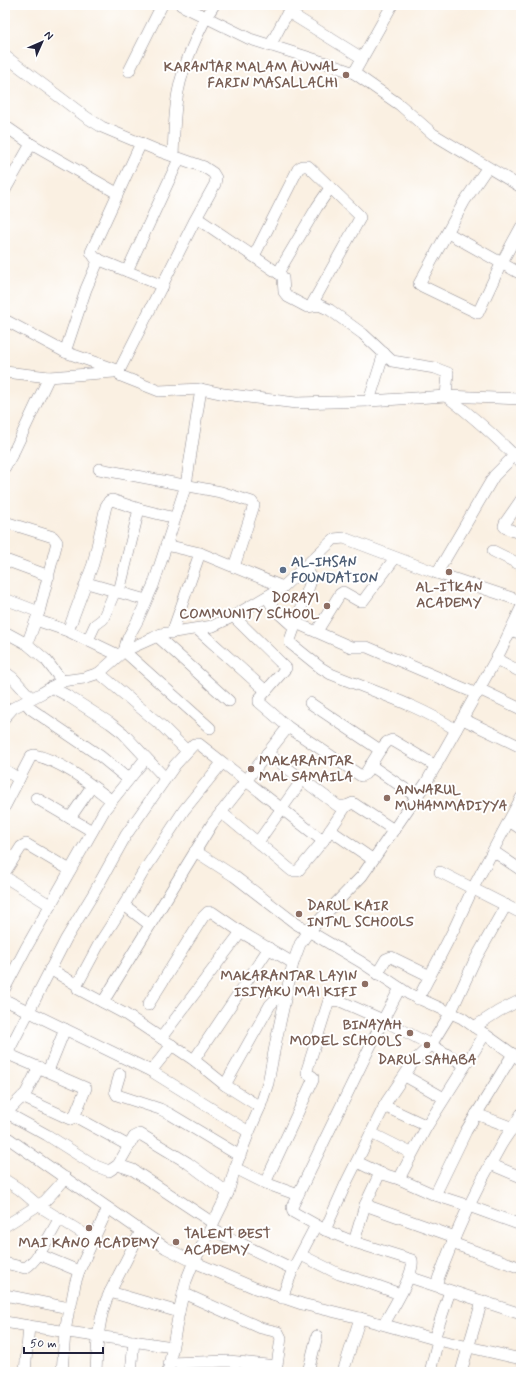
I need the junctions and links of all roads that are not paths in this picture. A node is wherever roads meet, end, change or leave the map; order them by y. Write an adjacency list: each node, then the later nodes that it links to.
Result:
1 (162, 5): 10 (street)
2 (181, 5): 6 (street)
3 (214, 5): 6 (street)
4 (392, 5): 9 (street)
5 (290, 8): 7 (street); 9 (street)
6 (205, 17): 7 (street); 15 (street)
7 (270, 46): 11 (street)
8 (5, 56): 14 (street)
9 (362, 58): 11 (street)
10 (129, 71)
11 (354, 73): 16 (street)
12 (5, 126): 13 (street)
13 (31, 144): 17 (street); 20 (street)
14 (141, 144): 15 (street); 20 (street)
15 (176, 158): 21 (street); 28 (street)
16 (487, 168): 18 (street); 23 (street)
17 (7, 182)
18 (521, 187)
19 (330, 188): 25 (street); 29 (street); 32 (street)
20 (117, 193): 26 (street)
21 (197, 218): 25 (street); 31 (street)
22 (521, 227): 24 (street)
23 (448, 233): 27 (street); 27 (street)
24 (517, 241): 27 (street)
25 (254, 256): 29 (street)
26 (99, 259): 28 (street); 34 (street)
27 (501, 264): 30 (street)
28 (127, 271): 31 (street)
29 (278, 273): 32 (street)
30 (521, 274)
31 (163, 286): 36 (street)
32 (311, 306): 35 (street)
33 (5, 320): 34 (street)
34 (65, 352): 36 (street)
35 (384, 353): 40 (street); 42 (street)
36 (119, 371): 38 (street); 39 (street)
37 (6, 374): 38 (street)
38 (49, 377): 44 (street)
39 (201, 389): 42 (street); 46 (street)
40 (446, 396): 41 (street); 42 (street); 43 (street)
41 (521, 399)
42 (368, 401)
43 (518, 458): 60 (street)
44 (5, 466)
45 (99, 469): 46 (street)
46 (186, 485): 49 (street); 59 (street)
47 (521, 500): 51 (street)
48 (139, 509): 49 (street); 62 (street); 64 (street)
49 (175, 518): 52 (street)
50 (5, 522): 61 (street)
51 (521, 534)
52 (166, 545): 54 (street); 67 (street)
53 (493, 551): 57 (street)
54 (200, 553): 59 (street); 78 (street)
55 (395, 558): 58 (street); 60 (street); 75 (street)
56 (8, 561): 61 (street)
57 (521, 565)
58 (305, 566): 63 (street); 72 (street)
59 (234, 567): 63 (street)
60 (437, 574): 68 (street)
61 (49, 576): 70 (street)
62 (87, 583): 64 (street); 74 (street)
63 (283, 587): 65 (street)
64 (117, 591): 67 (street); 80 (street)
65 (267, 597): 71 (street); 72 (street)
66 (5, 599): 70 (street)
67 (146, 600): 82 (street)
68 (521, 601)
69 (521, 608): 77 (street)
70 (38, 616): 74 (street); 81 (street)
71 (234, 616): 73 (street); 89 (street)
72 (295, 625): 75 (street); 99 (street)
73 (197, 629): 78 (street); 89 (street)
74 (68, 631): 80 (street)
75 (317, 631): 90 (street)
76 (5, 632): 81 (street)
77 (516, 632): 83 (street)
78 (172, 633): 79 (street)
79 (157, 636): 82 (street); 92 (street)
80 (88, 640): 82 (street)
81 (27, 644): 87 (street)
82 (122, 652): 86 (street); 98 (street)
83 (496, 659): 85 (street); 90 (street)
84 (5, 672): 91 (street)
85 (521, 672)
86 (99, 673): 87 (street); 102 (street)
87 (62, 680): 88 (street)
88 (51, 688): 91 (street); 104 (street)
89 (266, 692): 97 (street)
90 (478, 692): 94 (street); 96 (street)
91 (28, 700): 95 (street); 111 (street)
92 (229, 701)
93 (310, 703): 101 (street)
94 (521, 709)
95 (5, 717)
96 (463, 719): 99 (street); 100 (street)
97 (288, 727): 103 (street); 106 (street)
98 (210, 728)
99 (456, 730): 107 (street)
100 (521, 747)
101 (380, 750): 106 (street); 107 (street)
102 (187, 751): 105 (street); 109 (street)
103 (267, 753): 112 (street); 113 (street)
104 (146, 758): 109 (street); 111 (street)
105 (222, 763): 112 (street); 141 (street)
106 (370, 765): 115 (street)
107 (436, 766): 115 (street)
108 (5, 770): 110 (street)
109 (165, 778): 149 (street)
110 (19, 779): 114 (street); 119 (street)
111 (128, 779): 118 (street)
112 (245, 780): 121 (street); 122 (street)
113 (302, 780): 120 (street); 121 (street)
114 (92, 786): 118 (street); 123 (street)
115 (417, 797): 128 (street)
116 (36, 798): 123 (street)
117 (521, 798): 124 (street)
118 (111, 800): 126 (street)
119 (5, 806)
120 (346, 806): 127 (street); 128 (street)
121 (282, 809): 129 (street); 130 (street)
122 (221, 812): 130 (street); 131 (street)
123 (70, 818): 126 (street)
124 (509, 821): 125 (street); 132 (street)
125 (521, 828)
126 (92, 830): 134 (street)
127 (330, 830): 129 (street); 133 (street)
128 (394, 830): 133 (street)
129 (323, 841): 130 (street)
130 (258, 842)
131 (195, 850): 144 (street); 145 (street)
132 (493, 851): 135 (street); 139 (street)
133 (372, 859): 145 (street)
134 (70, 870): 136 (street); 140 (street)
135 (521, 870)
136 (5, 872)
137 (440, 872): 139 (street)
138 (5, 877): 140 (street)
139 (473, 888): 142 (street); 151 (street)
140 (50, 905): 153 (street)
141 (124, 905): 144 (street); 152 (street)
142 (506, 905): 143 (street); 162 (street)
143 (521, 913)
144 (150, 925): 159 (street)
145 (309, 931): 148 (street); 150 (street)
146 (241, 932): 147 (street); 160 (street); 167 (street)
147 (269, 948): 148 (street); 171 (street)
148 (293, 963): 155 (street)
149 (50, 969): 152 (street); 161 (street)
150 (378, 974): 151 (street); 154 (street)
151 (430, 976): 156 (street)
152 (76, 985): 159 (street)
153 (5, 988)
154 (400, 988): 156 (street); 163 (street)
155 (287, 992): 177 (street); 181 (street)
156 (418, 999): 162 (street)
157 (5, 1000): 161 (street)
158 (521, 1000): 164 (street)
159 (103, 1002): 167 (street)
160 (148, 1005)
161 (28, 1012): 165 (street); 173 (street)
162 (450, 1014): 164 (street); 169 (street)
163 (383, 1020): 169 (street); 203 (street); 205 (street)
164 (474, 1027): 166 (street)
165 (65, 1029): 173 (street); 174 (street)
166 (485, 1034): 170 (street); 172 (street)
167 (161, 1038): 168 (street)
168 (172, 1045): 171 (street); 174 (street)
169 (430, 1045): 172 (street); 176 (street)
170 (517, 1057): 183 (street)
171 (194, 1060): 177 (street)
172 (465, 1065): 179 (street)
173 (43, 1069): 178 (street); 185 (street)
174 (151, 1071): 188 (street)
175 (120, 1074): 193 (street)
176 (405, 1076): 179 (street); 180 (street)
177 (225, 1085): 181 (street)
178 (22, 1097): 182 (street); 185 (street)
179 (444, 1098): 186 (street)
180 (384, 1106): 186 (street); 189 (street)
181 (260, 1107): 188 (street)
182 (5, 1113): 196 (street)
183 (476, 1114): 187 (street); 206 (street)
184 (521, 1114): 187 (street)
185 (76, 1116): 191 (street)
186 (427, 1126): 192 (street)
187 (516, 1129): 195 (street)
188 (249, 1132): 193 (street)
189 (371, 1133): 192 (street); 194 (street)
190 (5, 1136): 200 (street)
191 (129, 1146): 196 (street); 204 (street)
192 (412, 1153): 201 (street)
193 (240, 1156): 197 (street)
194 (357, 1162): 198 (street); 215 (street)
195 (490, 1164): 199 (street); 209 (street)
196 (118, 1165): 214 (street)
197 (235, 1168): 203 (street); 204 (street)
198 (380, 1173): 201 (street); 207 (street)
199 (521, 1177)
200 (66, 1178): 208 (street); 210 (street)
201 (399, 1179): 206 (street)
202 (5, 1180): 208 (street)
203 (265, 1183): 205 (street)
204 (228, 1193): 214 (street)
205 (298, 1195): 215 (street)
206 (435, 1195): 209 (street)
207 (365, 1205): 218 (street); 219 (street)
208 (39, 1206): 211 (street); 212 (street)
209 (469, 1206): 213 (street); 218 (street)
210 (108, 1208): 216 (street); 217 (street)
211 (60, 1218): 217 (street); 220 (street)
212 (6, 1224)
213 (521, 1225)
214 (212, 1226): 222 (street); 225 (street)
215 (320, 1228): 219 (street); 221 (street)
216 (141, 1231): 222 (street); 230 (street)
217 (94, 1240): 226 (street)
218 (453, 1240): 224 (street); 228 (street)
219 (354, 1242): 227 (street)
220 (38, 1254): 223 (street); 226 (street)
221 (301, 1255): 225 (street); 232 (street)
222 (194, 1262): 231 (street); 234 (street)
223 (5, 1263)
224 (521, 1268)
225 (293, 1269): 234 (street)
226 (79, 1271): 236 (street)
227 (409, 1277): 228 (street); 232 (street)
228 (436, 1285): 229 (street)
229 (450, 1291): 235 (street); 246 (street)
230 (110, 1292): 237 (street); 245 (street)
231 (183, 1293): 237 (street); 252 (street)
232 (400, 1294): 241 (street)
233 (5, 1295): 236 (street)
234 (282, 1298): 239 (street)
235 (482, 1302): 238 (street); 249 (street)
236 (69, 1308): 243 (street)
237 (179, 1312): 248 (street)
238 (521, 1314)
239 (360, 1318): 241 (street); 258 (street)
240 (5, 1322): 242 (street)
241 (384, 1324): 246 (street)
242 (29, 1326): 243 (street); 253 (street)
243 (66, 1332): 245 (street); 254 (street)
244 (317, 1336): 257 (street)
245 (98, 1337): 247 (street); 255 (street)
246 (436, 1339): 249 (street); 259 (street)
247 (134, 1341): 248 (street); 256 (street)
248 (172, 1347): 251 (street)
249 (469, 1347): 250 (street); 260 (street)
250 (521, 1359)
251 (169, 1367): 252 (street)
252 (276, 1369)
253 (25, 1372)
254 (62, 1372)
255 (96, 1372)
256 (131, 1372)
257 (308, 1372)
258 (343, 1372)
259 (430, 1372)
260 (461, 1372)

